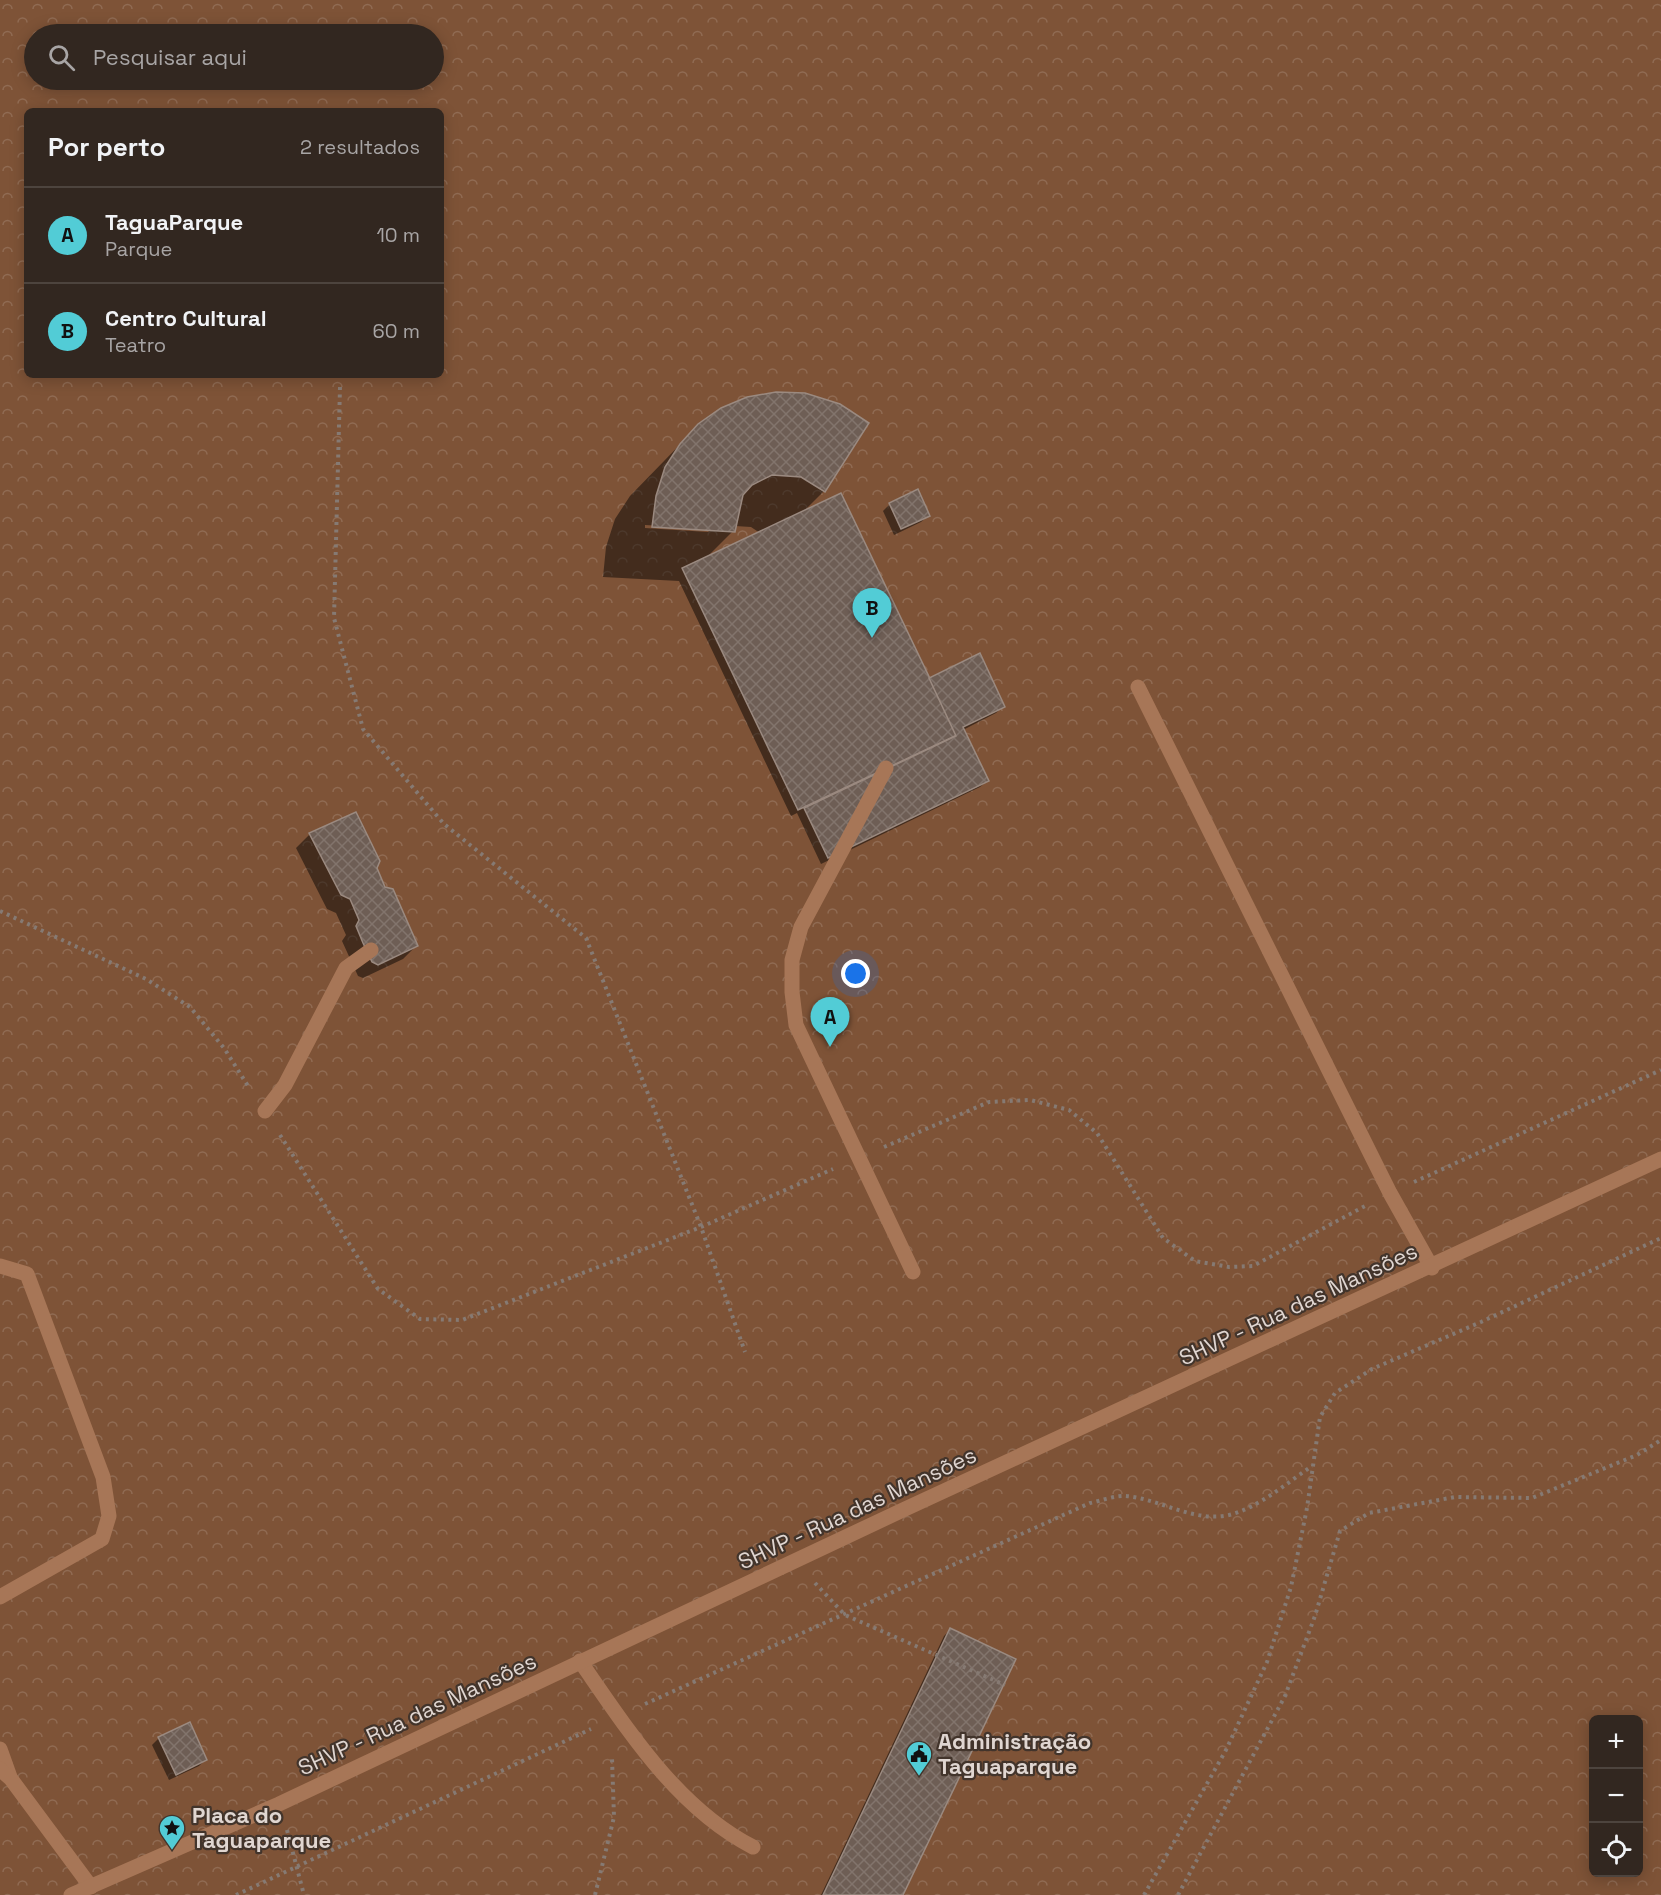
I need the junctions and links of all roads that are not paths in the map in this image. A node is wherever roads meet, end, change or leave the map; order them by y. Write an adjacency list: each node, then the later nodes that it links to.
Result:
1 (1138, 687): 7 (street)
2 (886, 768): 8 (street)
3 (370, 950): 4 (street)
4 (265, 1111)
5 (1661, 1159): 7 (street, SHVP - Rua das Mansões)
6 (0, 1266): 9 (street)
7 (1432, 1268): 10 (street, SHVP - Rua das Mansões)
8 (913, 1272)
9 (0, 1597)
10 (580, 1661): 13 (street); 14 (street, SHVP - Rua das Mansões)
11 (0, 1749): 12 (street)
12 (5, 1774): 14 (street)
13 (753, 1847)
14 (91, 1887): 15 (street, SHVP - Rua das Mansões)
15 (71, 1895)

